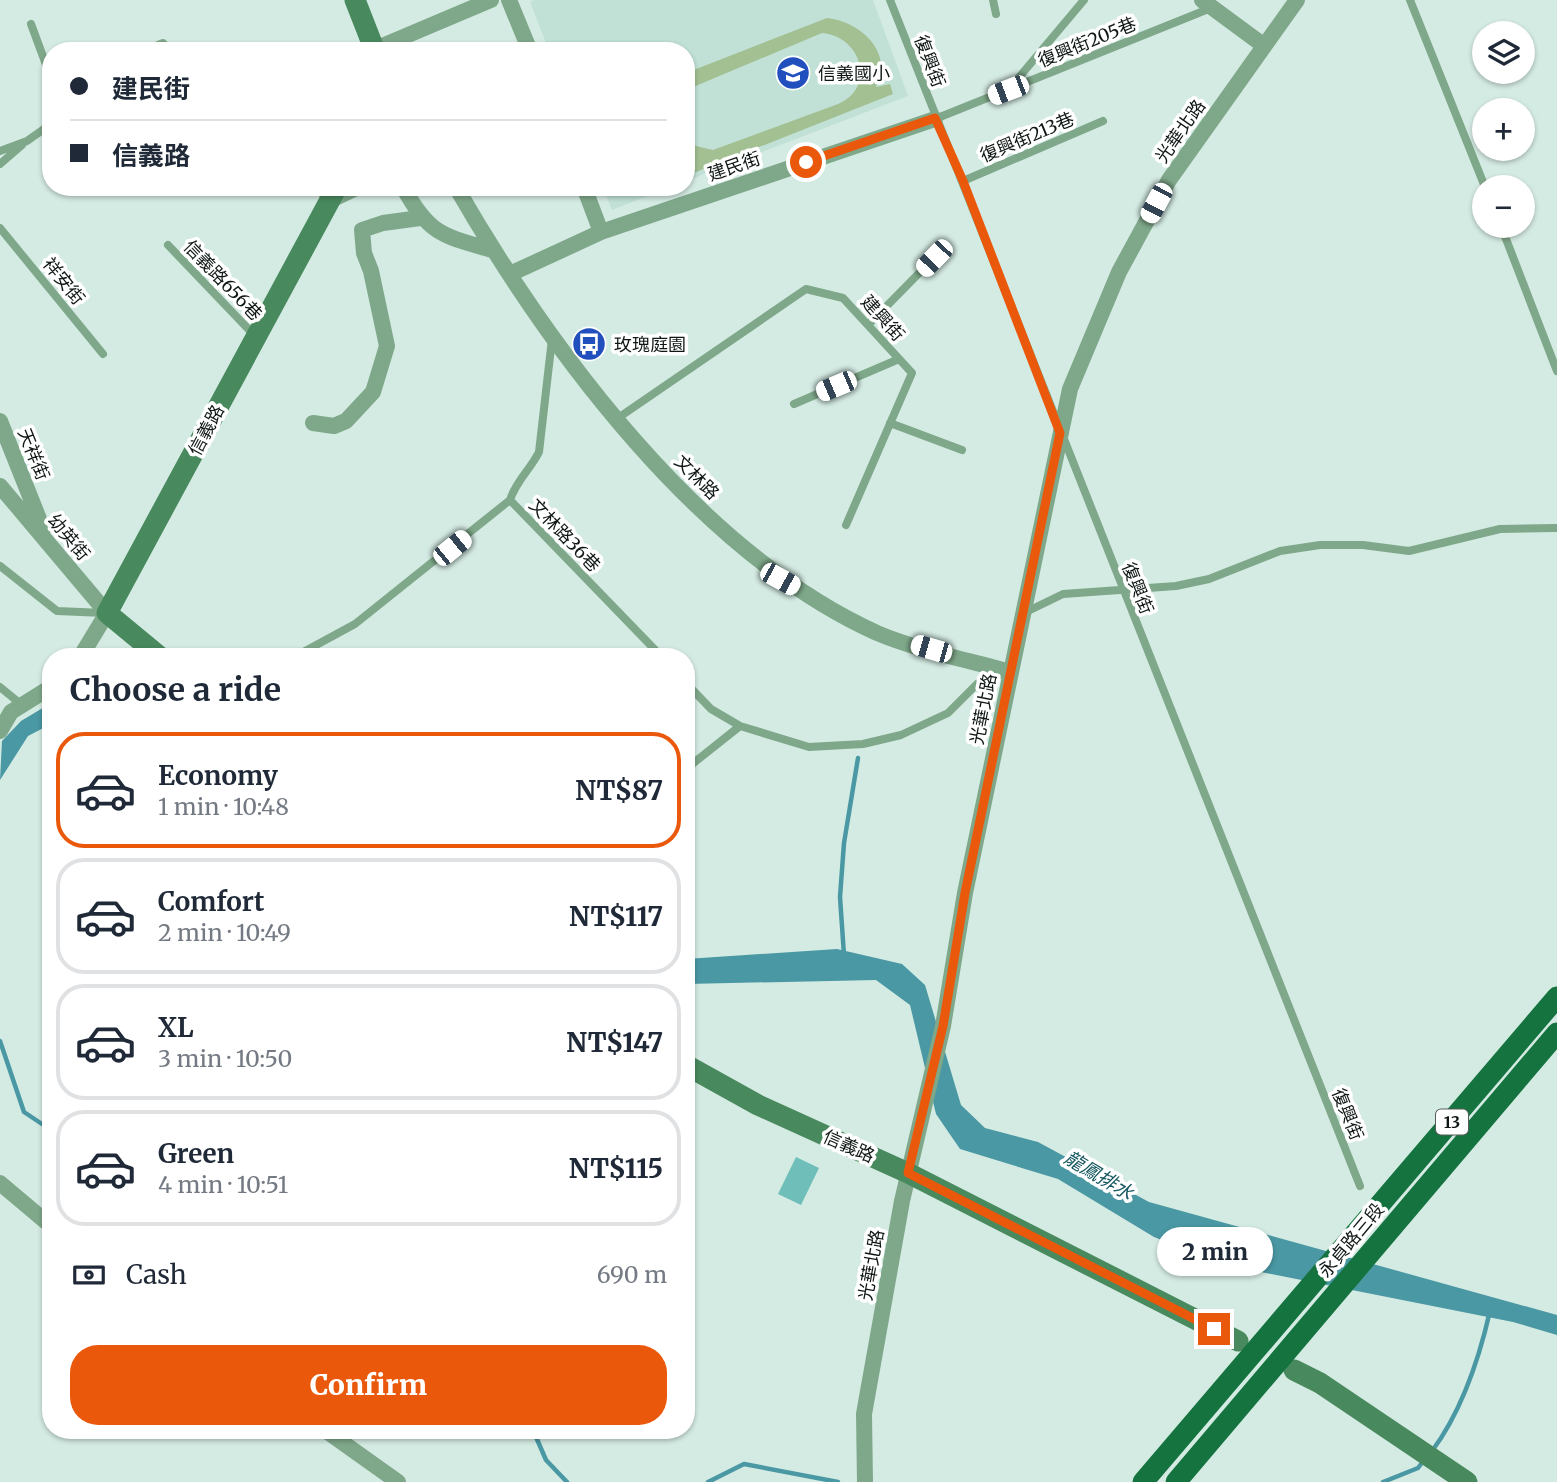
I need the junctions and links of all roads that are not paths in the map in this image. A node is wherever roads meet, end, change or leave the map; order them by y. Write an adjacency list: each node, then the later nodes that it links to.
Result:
1 (355, 0): 12 (street)
2 (491, 0): 13 (street)
3 (509, 0): 14 (street)
4 (890, 0): 18 (lane, 復興街)
5 (993, 0): 10 (lane)
6 (1084, 0): 17 (lane)
7 (1297, 0): 15 (street, 光華北路)
8 (1410, 0): 24 (lane)
9 (1207, 4): 15 (street); 17 (lane, 復興街205巷)
10 (996, 14)
11 (31, 24): 16 (lane)
12 (372, 42)
13 (394, 42)
14 (526, 42)
15 (1263, 45): 49 (street, 光華北路)
16 (42, 54)
17 (1008, 90): 18 (lane, 復興街205巷)
18 (935, 118): 25 (lane, 復興街); 32 (street, 建民街)
19 (1103, 121): 25 (lane, 復興街213巷)
20 (42, 130): 21 (lane)
21 (27, 141): 22 (lane); 23 (lane)
22 (0, 151)
23 (0, 164)
24 (1481, 175)
25 (963, 181): 49 (lane, 復興街)
26 (333, 196): 40 (street, 信義路)
27 (408, 196): 30 (street)
28 (461, 196): 35 (street, 文林路)
29 (587, 196): 32 (street)
30 (420, 218): 35 (street); 47 (street)
31 (0, 229): 41 (lane, 祥安街)
32 (601, 232): 37 (street, 建民街)
33 (1506, 238): 43 (lane)
34 (168, 245): 40 (lane, 信義路656巷)
35 (492, 250): 37 (street, 文林路)
36 (934, 258): 38 (lane)
37 (510, 274): 39 (street, 文林路)
38 (868, 326): 42 (lane, 建興街); 45 (lane, 建興街)
39 (552, 336): 45 (street, 文林路); 52 (lane, 文林路36巷)
40 (256, 337): 58 (street, 信義路)
41 (103, 354)
42 (899, 359): 44 (lane); 48 (lane, 建興街)
43 (1557, 372)
44 (794, 404)
45 (618, 418): 64 (street, 文林路)
46 (0, 421): 55 (street, 天祥街)
47 (313, 423)
48 (890, 423): 50 (lane); 53 (lane, 建興街)
49 (1060, 433): 57 (lane, 復興街); 59 (street, 光華北路)
50 (962, 450)
51 (0, 486): 55 (street, 幼英街)
52 (510, 500): 62 (lane); 63 (lane, 文林路36巷)
53 (846, 525)
54 (1557, 528): 57 (lane)
55 (47, 540): 58 (street, 幼英街)
56 (0, 566): 58 (lane)
57 (1121, 589): 59 (lane); 77 (lane, 復興街)
58 (107, 613): 60 (street); 61 (street)
59 (1021, 614): 64 (street, 光華北路)
60 (86, 648)
61 (149, 648)
62 (311, 648)
63 (652, 648)
64 (1010, 672): 69 (lane); 75 (street, 光華北路)
65 (0, 687): 68 (lane)
66 (695, 692): 69 (lane)
67 (42, 693): 68 (street)
68 (22, 705): 70 (street)
69 (740, 726): 71 (lane)
70 (0, 731)
71 (695, 762)
72 (1557, 997): 84 (main road, 永貞路三段 / 13)
73 (1557, 1033): 85 (main road, 永貞路三段 / 13)
74 (695, 1070): 75 (street, 信義路)
75 (908, 1173): 79 (street, 信義路); 83 (street, 光華北路)
76 (0, 1183): 78 (street)
77 (1360, 1186)
78 (42, 1218)
79 (1238, 1341)
80 (1294, 1370): 86 (street)
81 (338, 1439): 82 (street)
82 (398, 1482)
83 (865, 1482)
84 (1143, 1482)
85 (1175, 1482)
86 (1467, 1482)

